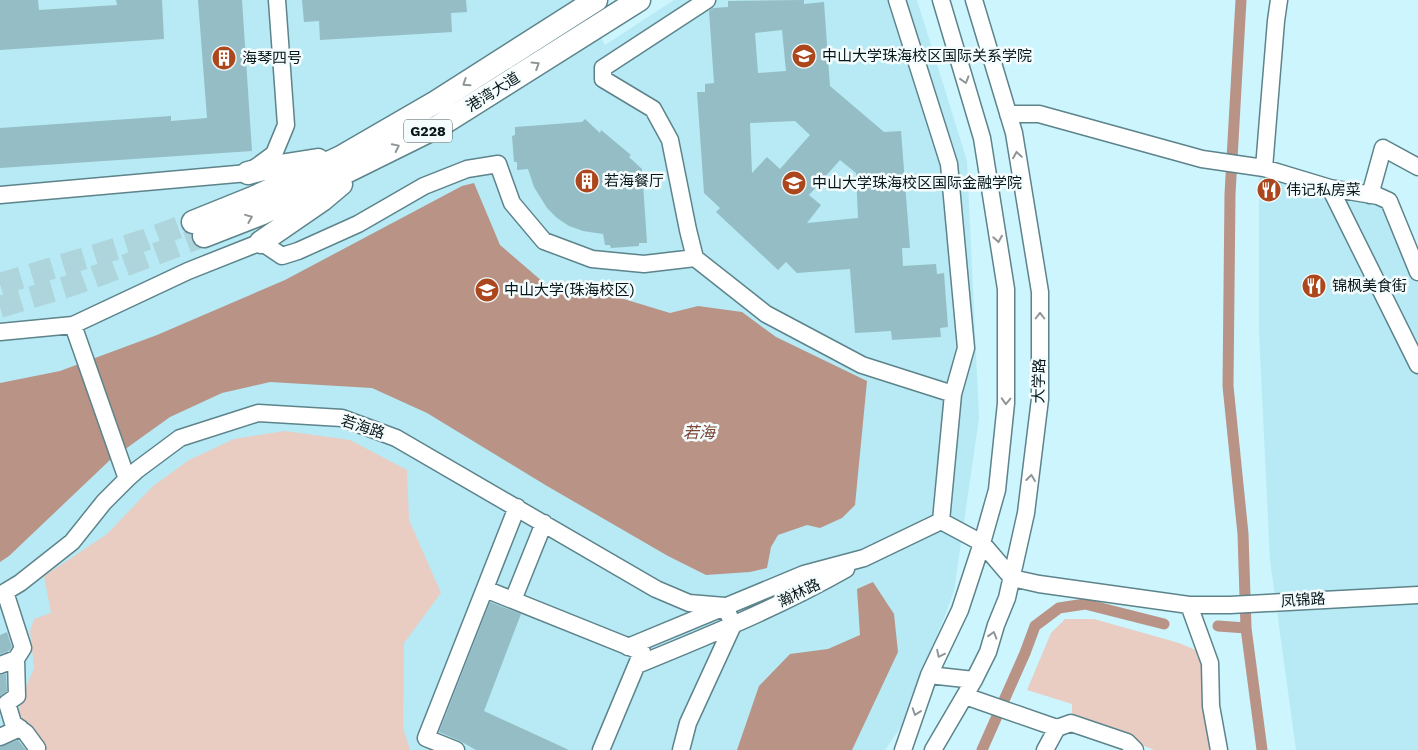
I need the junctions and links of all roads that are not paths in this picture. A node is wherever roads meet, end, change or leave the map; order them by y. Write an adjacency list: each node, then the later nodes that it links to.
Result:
1 (277, 0): 14 (street)
2 (596, 0): 10 (highway, 港湾大道 / G228, one-way to 10)
3 (639, 0): 11 (highway, 港湾大道 / G228, one-way to 3)
4 (707, 0): 19 (street)
5 (897, 0): 24 (street)
6 (941, 0): 29 (street, one-way to 29)
7 (974, 0): 9 (street, 大学路)
8 (1279, 0): 13 (street)
9 (1008, 114): 13 (street); 31 (street, 大学路, one-way to 9)
10 (341, 157): 11 (highway, 港湾大道 / G228, one-way to 11); 14 (highway)
11 (367, 162): 18 (highway)
12 (1418, 167): 17 (street)
13 (1264, 168): 15 (street)
14 (248, 173): 16 (street)
15 (1330, 188): 17 (street); 23 (street)
16 (0, 195)
17 (1370, 195): 20 (street)
18 (261, 242): 19 (street); 21 (street)
19 (695, 258): 24 (street)
20 (1418, 272)
21 (73, 325): 22 (street); 25 (street)
22 (0, 332)
23 (1418, 364)
24 (953, 394): 27 (street)
25 (127, 479): 26 (street, 若海路); 33 (street, 若海路)
26 (517, 507): 28 (street, 若海路); 32 (street)
27 (941, 522): 29 (street); 30 (street)
28 (544, 523): 35 (street); 37 (street, 若海路)
29 (982, 543): 31 (street); 43 (street, one-way to 43)
30 (864, 558): 37 (street); 38 (street, 瀚林路)
31 (1012, 578): 36 (street, 凤锦路); 44 (street, 大学路, one-way to 31)
32 (485, 589): 35 (street); 51 (street)
33 (3, 593): 40 (street)
34 (1418, 594): 36 (street, 凤锦路)
35 (513, 600): 39 (street)
36 (1189, 604): 58 (street)
37 (725, 606): 38 (street); 39 (street)
38 (733, 625): 42 (street, 瀚林路); 53 (street)
39 (628, 647): 42 (street)
40 (16, 659): 41 (street); 46 (street)
41 (0, 665)
42 (637, 665): 52 (street)
43 (930, 675): 44 (street); 54 (street, one-way to 54)
44 (974, 680): 45 (street, 大学路)
45 (964, 696): 48 (street); 55 (street, 大学路)
46 (4, 705): 47 (street)
47 (20, 728): 49 (street); 50 (street)
48 (1057, 728): 56 (street); 57 (street)
49 (0, 737)
50 (36, 750)
51 (456, 750)
52 (601, 750)
53 (681, 750)
54 (903, 750)
55 (933, 750)
56 (1045, 750)
57 (1135, 750)
58 (1219, 750)

